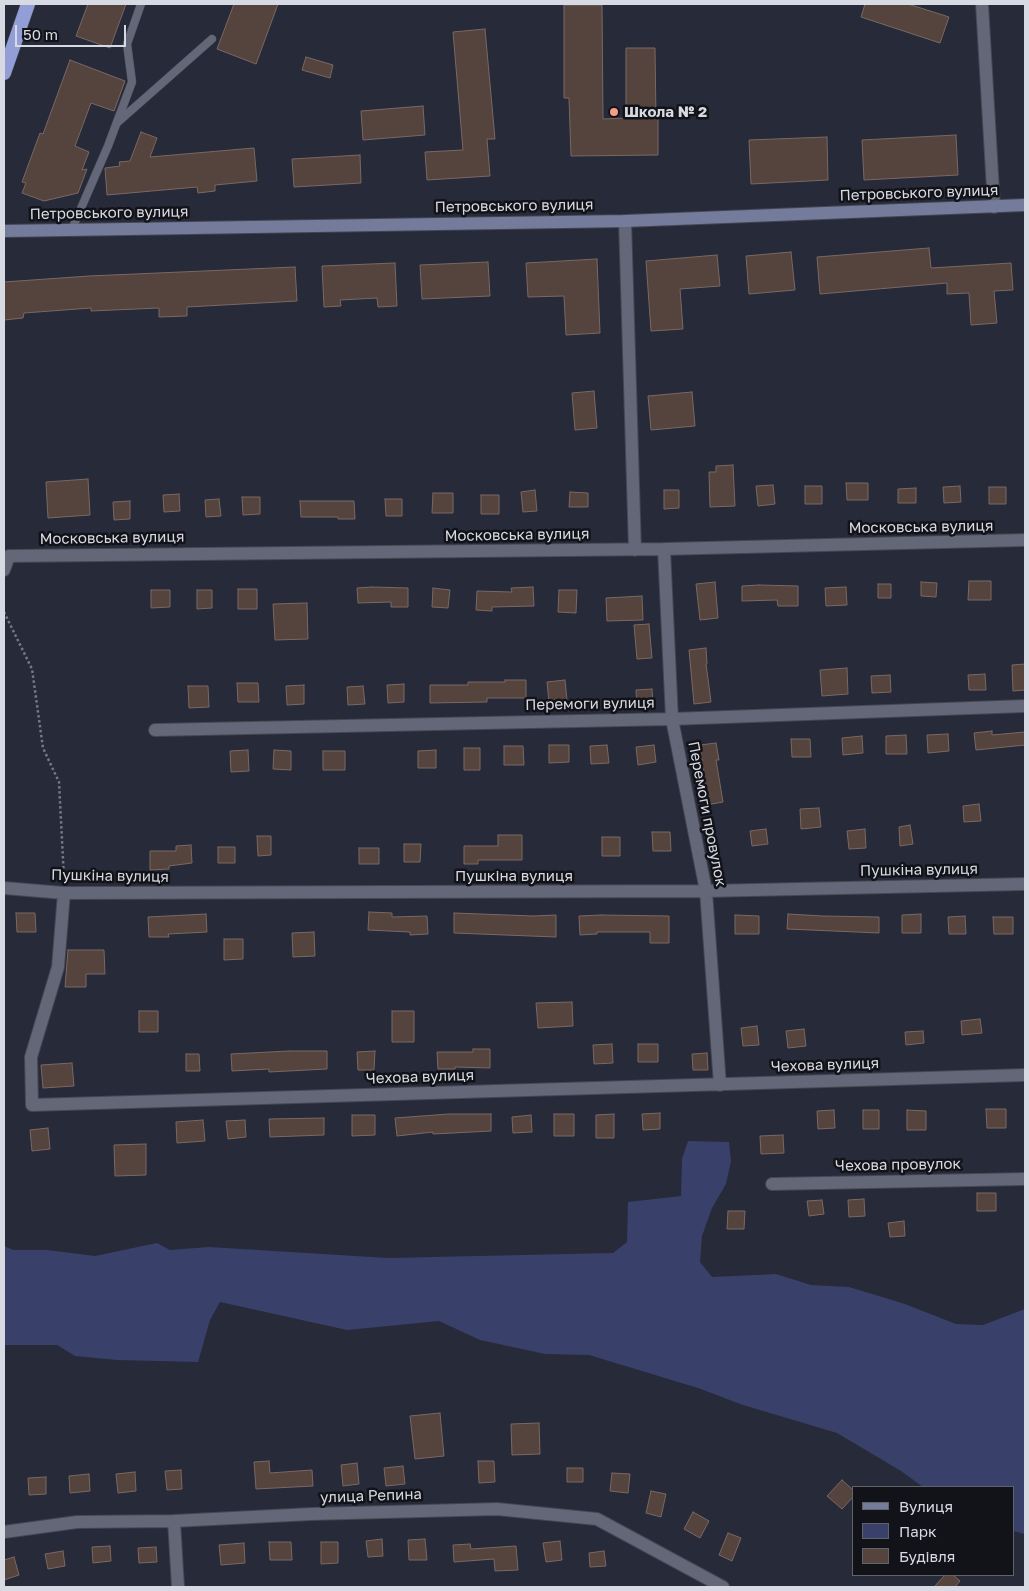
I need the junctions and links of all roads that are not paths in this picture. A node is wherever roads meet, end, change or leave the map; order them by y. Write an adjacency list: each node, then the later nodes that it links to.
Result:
1 (28, 4): 5 (highway)
2 (141, 4): 6 (lane)
3 (982, 4): 8 (street)
4 (212, 39): 6 (lane)
5 (4, 73)
6 (116, 124): 10 (lane)
7 (1025, 205): 8 (main road, Петровського вулиця)
8 (994, 207): 9 (main road, Петровського вулиця)
9 (625, 221): 10 (main road, Петровського вулиця); 14 (street)
10 (72, 229): 11 (main road, Петровського вулиця)
11 (4, 231)
12 (1025, 540): 13 (street, Московська вулиця)
13 (664, 549): 14 (street, Московська вулиця); 17 (street, Перемоги провулок)
14 (635, 550): 15 (street, Московська вулиця)
15 (4, 570)
16 (1025, 706): 17 (street, Перемоги вулиця)
17 (672, 718): 18 (street, Перемоги вулиця); 21 (street, Перемоги провулок)
18 (155, 730)
19 (1025, 884): 21 (street, Пушкіна вулиця)
20 (4, 888): 22 (street, Пушкіна вулиця)
21 (706, 891): 22 (street, Пушкіна вулиця); 24 (street, Перемоги провулок)
22 (64, 893): 24 (street, Чехова вулиця)
23 (1025, 1075): 24 (street, Чехова вулиця)
24 (720, 1085)
25 (1025, 1180): 26 (street, Чехова провулок)
26 (772, 1184)
27 (174, 1521): 28 (street, улица Репина); 29 (street); 30 (street, улица Репина)
28 (4, 1532)
29 (178, 1587)
30 (722, 1587)

